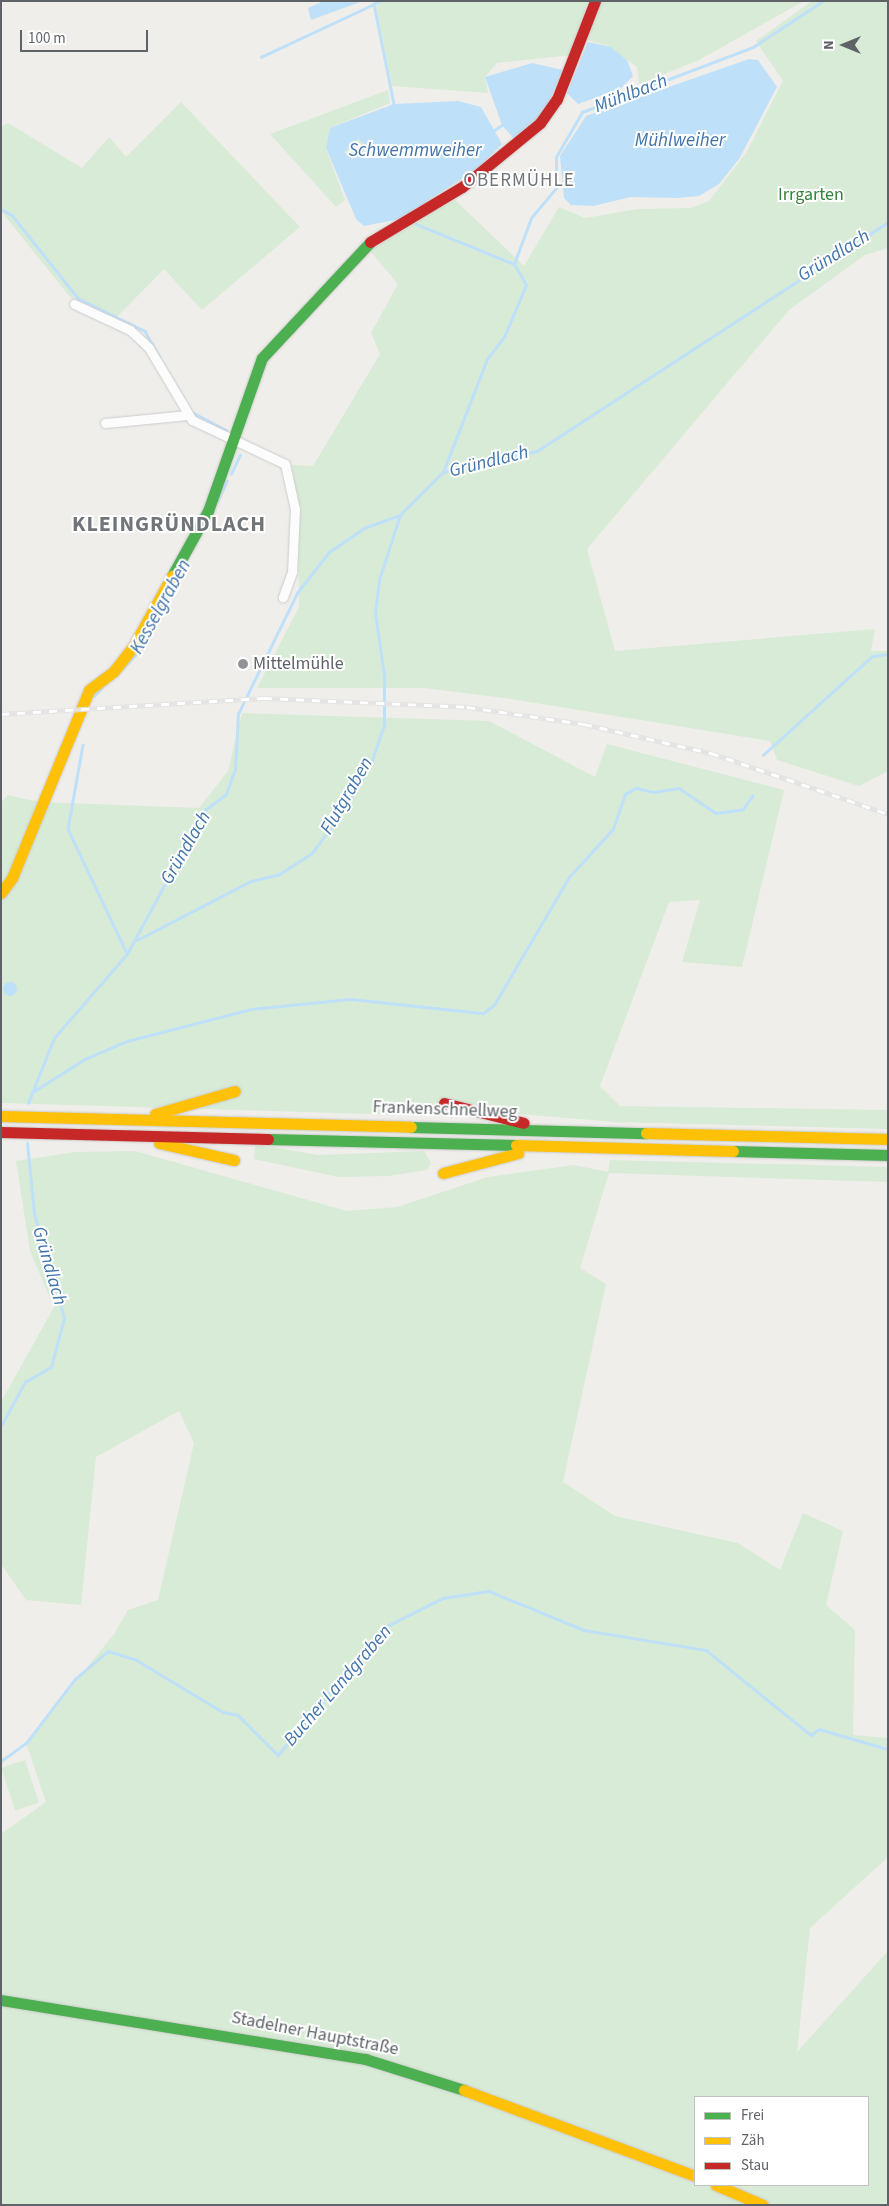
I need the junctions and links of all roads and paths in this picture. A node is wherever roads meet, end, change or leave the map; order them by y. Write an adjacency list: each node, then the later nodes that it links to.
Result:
1 (595, 1): 5 (main road)
2 (74, 304): 3 (street)
3 (186, 415): 4 (street); 5 (street)
4 (105, 424)
5 (234, 442): 6 (street); 7 (main road)
6 (283, 596)
7 (1, 893)
8 (235, 1091): 11 (main road)
9 (444, 1103): 12 (main road)
10 (1, 1116): 11 (main road, Frankenschnellweg)
11 (126, 1119): 12 (main road, Frankenschnellweg)
12 (562, 1131): 15 (main road, Frankenschnellweg)
13 (1, 1132): 14 (main road, Frankenschnellweg)
14 (118, 1135): 16 (main road, Frankenschnellweg); 18 (main road)
15 (888, 1139)
16 (554, 1147): 17 (main road, Frankenschnellweg); 19 (main road)
17 (888, 1155)
18 (234, 1160)
19 (443, 1173)
20 (1, 2000): 21 (main road, Stadelner Hauptstraße)
21 (694, 2176)
22 (718, 2186): 23 (main road)
23 (763, 2205)

